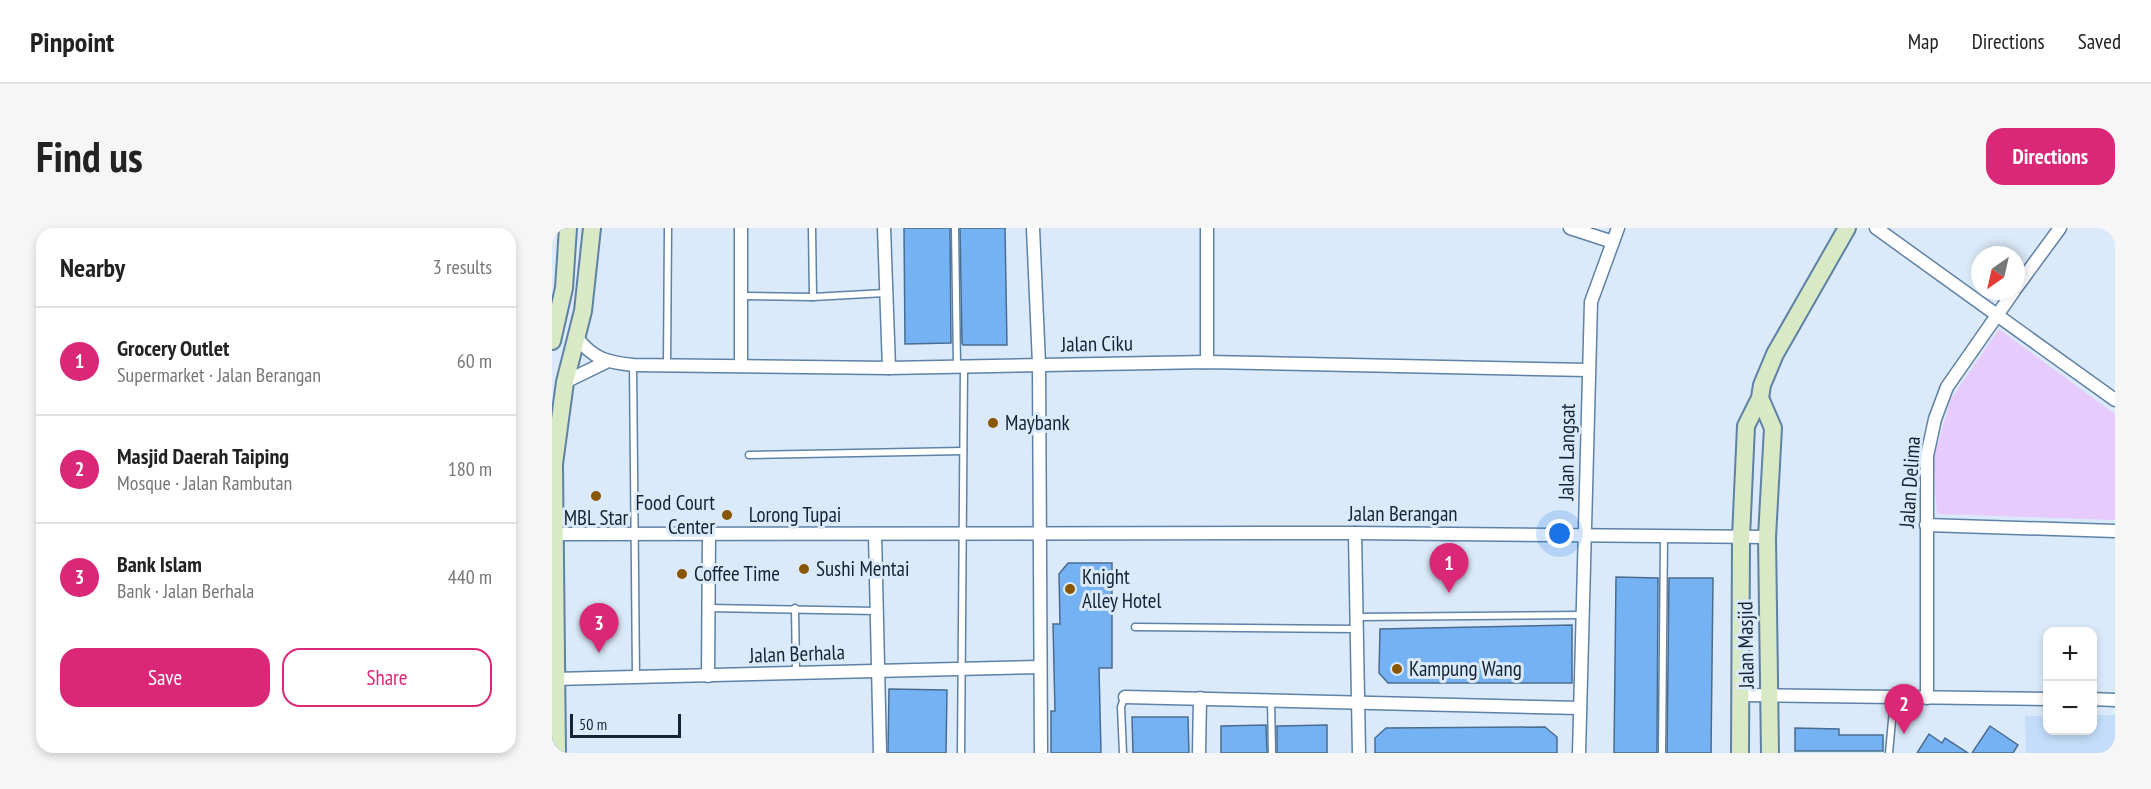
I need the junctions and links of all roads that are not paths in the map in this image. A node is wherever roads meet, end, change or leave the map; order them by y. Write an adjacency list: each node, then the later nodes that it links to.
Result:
1 (568, 228): 23 (main road)
2 (592, 228): 22 (main road)
3 (669, 228): 28 (lane)
4 (741, 228): 18 (street)
5 (812, 228): 19 (lane)
6 (884, 228): 17 (street)
7 (955, 228): 30 (lane)
8 (1033, 228): 26 (street)
9 (1207, 228): 25 (street)
10 (1570, 228): 15 (street)
11 (1618, 228): 15 (street, Jalan Langsat)
12 (1847, 228): 35 (main road, Jalan Masjid)
13 (1876, 228): 21 (street)
14 (2060, 228): 16 (street, Jalan Delima)
15 (1613, 242): 32 (street, Jalan Langsat)
16 (2025, 276)
17 (885, 293): 19 (lane); 31 (street)
18 (743, 296): 19 (lane); 29 (street)
19 (813, 297)
20 (2008, 300): 21 (street, Jalan Delima)
21 (1997, 314): 34 (street); 38 (street, Jalan Delima)
22 (577, 338): 24 (street); 33 (main road)
23 (552, 341)
24 (606, 362): 27 (street, Jalan Ciku); 33 (street)
25 (1207, 362): 26 (street, Jalan Ciku); 32 (street, Jalan Ciku)
26 (1039, 364): 30 (street, Jalan Ciku); 44 (street)
27 (633, 365): 28 (street, Jalan Ciku); 45 (lane)
28 (667, 366): 29 (street, Jalan Ciku)
29 (741, 366): 31 (street, Jalan Ciku)
30 (961, 366): 31 (street, Jalan Ciku); 36 (lane)
31 (889, 368)
32 (1588, 370): 47 (street, Jalan Langsat)
33 (565, 381): 41 (main road)
34 (2114, 396)
35 (1760, 398): 49 (main road, Jalan Masjid); 50 (main road, Jalan Masjid)
36 (963, 451): 37 (lane); 43 (lane)
37 (749, 455)
38 (1926, 525): 39 (street); 68 (street, Jalan Delima)
39 (2115, 531)
40 (1355, 533): 44 (street, Jalan Berangan); 47 (street, Jalan Berangan); 55 (street)
41 (553, 534): 45 (street, Lorong Tupai); 63 (main road)
42 (875, 534): 43 (street, Lorong Tupai); 46 (street, Lorong Tupai); 53 (street)
43 (963, 534): 44 (street, Lorong Tupai); 58 (lane)
44 (1039, 534): 57 (street)
45 (635, 535): 46 (street, Lorong Tupai); 62 (lane)
46 (709, 535): 51 (street)
47 (1584, 535): 48 (street, Jalan Berangan); 54 (street, Jalan Langsat)
48 (1664, 536): 49 (street, Jalan Berangan); 85 (lane)
49 (1741, 537): 50 (street, Jalan Berangan); 64 (main road, Jalan Masjid)
50 (1767, 537): 65 (main road, Jalan Masjid)
51 (708, 608): 52 (lane); 61 (street)
52 (795, 608): 53 (lane); 60 (lane)
53 (877, 611): 59 (street)
54 (1582, 615): 55 (lane); 75 (street, Jalan Langsat)
55 (1357, 623): 56 (lane); 74 (street)
56 (1135, 627)
57 (1040, 667): 58 (street, Jalan Berhala); 79 (street)
58 (962, 669): 59 (street, Jalan Berhala); 78 (lane)
59 (877, 671): 60 (street, Jalan Berhala); 77 (street)
60 (796, 673): 61 (street, Jalan Berhala)
61 (708, 676): 62 (street, Jalan Berhala)
62 (636, 678): 63 (street, Jalan Berhala)
63 (554, 679): 76 (main road)
64 (1742, 695): 65 (street); 86 (main road, Jalan Masjid)
65 (1769, 696): 69 (street); 87 (main road, Jalan Masjid)
66 (1125, 697): 67 (street); 80 (lane)
67 (1200, 698): 72 (street); 81 (street)
68 (1927, 698): 69 (street); 70 (street)
69 (1894, 699): 88 (lane)
70 (2043, 699)
71 (2097, 699): 73 (street)
72 (1271, 700): 74 (street); 82 (lane)
73 (2115, 700)
74 (1358, 702): 75 (street); 83 (street)
75 (1580, 708): 84 (street, Jalan Langsat)
76 (555, 750)
77 (880, 753)
78 (961, 753)
79 (1041, 753)
80 (1123, 753)
81 (1199, 753)
82 (1272, 753)
83 (1359, 753)
84 (1579, 753)
85 (1662, 753)
86 (1740, 753)
87 (1770, 753)
88 (1889, 753)

